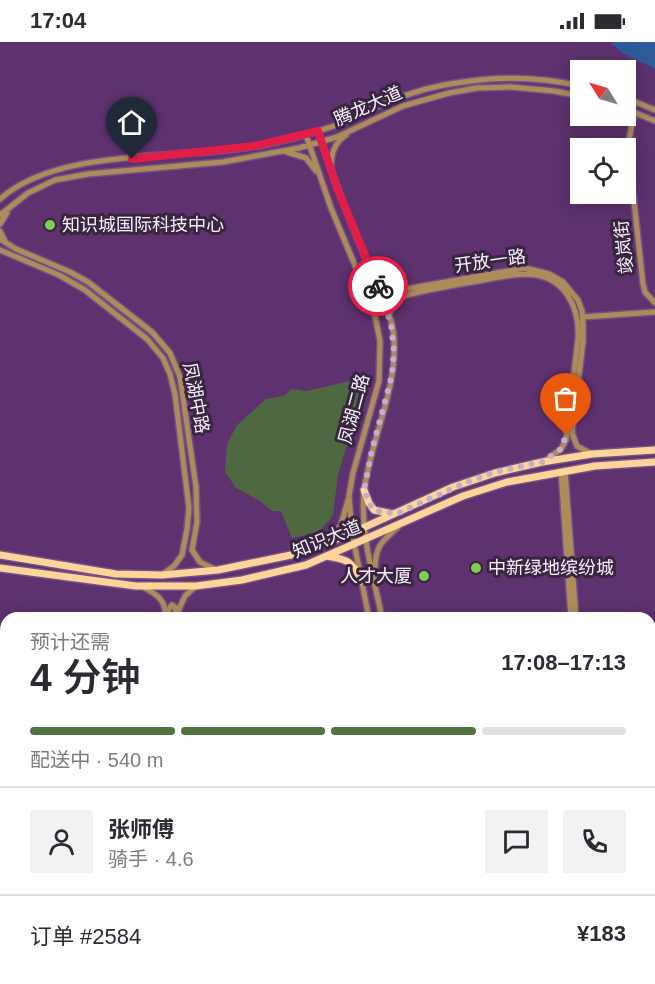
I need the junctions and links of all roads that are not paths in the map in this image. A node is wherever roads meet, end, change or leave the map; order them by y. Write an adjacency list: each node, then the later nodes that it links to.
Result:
1 (570, 85): 5 (street, 腾龙大道)
2 (570, 95): 8 (street, 腾龙大道)
3 (636, 102): 4 (street)
4 (655, 110)
5 (364, 113): 8 (street); 11 (street, 腾龙大道)
6 (636, 114): 7 (street)
7 (655, 121)
8 (369, 123): 10 (street, 腾龙大道)
9 (632, 126): 32 (street, 竣岚街)
10 (355, 129): 13 (street, 腾龙大道); 18 (street)
11 (318, 131): 12 (street, 腾龙大道); 13 (street, 凤湖二路)
12 (306, 135): 14 (street, 腾龙大道); 15 (street, 凤湖二路)
13 (321, 141): 15 (street, 腾龙大道); 18 (street, 凤湖二路)
14 (267, 144): 17 (street); 20 (street, 腾龙大道)
15 (310, 145): 16 (street, 腾龙大道); 19 (street, 凤湖二路)
16 (283, 151): 17 (street, 腾龙大道); 19 (street)
17 (269, 154): 22 (street, 腾龙大道)
18 (332, 172): 31 (street, 凤湖二路)
19 (320, 177): 41 (street, 凤湖二路)
20 (8, 192): 21 (street, 腾龙大道); 22 (street)
21 (0, 197)
22 (15, 202): 23 (street, 腾龙大道); 24 (street)
23 (0, 216)
24 (0, 224)
25 (0, 231): 27 (street)
26 (0, 239): 27 (street, 凤湖中路)
27 (16, 249): 29 (street, 凤湖中路)
28 (1, 251): 30 (street, 凤湖中路)
29 (23, 252): 30 (street); 52 (street, 凤湖中路)
30 (20, 260): 51 (street, 凤湖中路)
31 (376, 281): 34 (street, 凤湖二路); 35 (street, 开放一路)
32 (655, 303)
33 (655, 312): 35 (street)
34 (389, 316): 38 (street, 开放一路); 42 (street, 凤湖二路)
35 (583, 317): 37 (street, 开放一路)
36 (655, 450): 37 (main road, 知识大道)
37 (592, 454): 38 (main road, 知识大道)
38 (542, 462): 44 (main road, 知识大道)
39 (655, 462): 40 (main road, 知识大道)
40 (563, 471): 45 (main road, 知识大道); 68 (street); 69 (street)
41 (350, 487): 42 (street); 43 (street, 凤湖二路)
42 (364, 490): 44 (main road); 46 (street, 凤湖二路)
43 (349, 496): 47 (street, 凤湖二路); 49 (street)
44 (396, 514): 46 (main road, 知识大道)
45 (403, 522): 48 (main road, 知识大道); 58 (street)
46 (365, 527): 47 (main road, 知识大道); 48 (street, 凤湖二路)
47 (352, 533): 49 (main road, 知识大道); 50 (street, 凤湖二路)
48 (366, 539): 50 (main road, 知识大道); 58 (street, 凤湖二路)
49 (327, 542): 56 (main road, 知识大道)
50 (354, 544): 54 (main road, 知识大道); 59 (street, 凤湖二路)
51 (183, 550): 52 (street); 57 (street, 凤湖中路)
52 (192, 550): 56 (street)
53 (0, 555): 57 (main road, 知识大道)
54 (326, 556): 59 (main road); 60 (main road, 知识大道)
55 (0, 568): 61 (main road, 知识大道)
56 (218, 570): 57 (main road, 知识大道)
57 (162, 574)
58 (374, 579): 59 (street); 67 (street, 凤湖二路)
59 (361, 581): 66 (street, 凤湖二路)
60 (196, 585): 61 (main road, 知识大道); 65 (street)
61 (142, 586): 62 (street)
62 (164, 612)
63 (166, 612): 64 (street)
64 (175, 612)
65 (177, 612)
66 (368, 612)
67 (381, 612)
68 (571, 612)
69 (575, 612)

